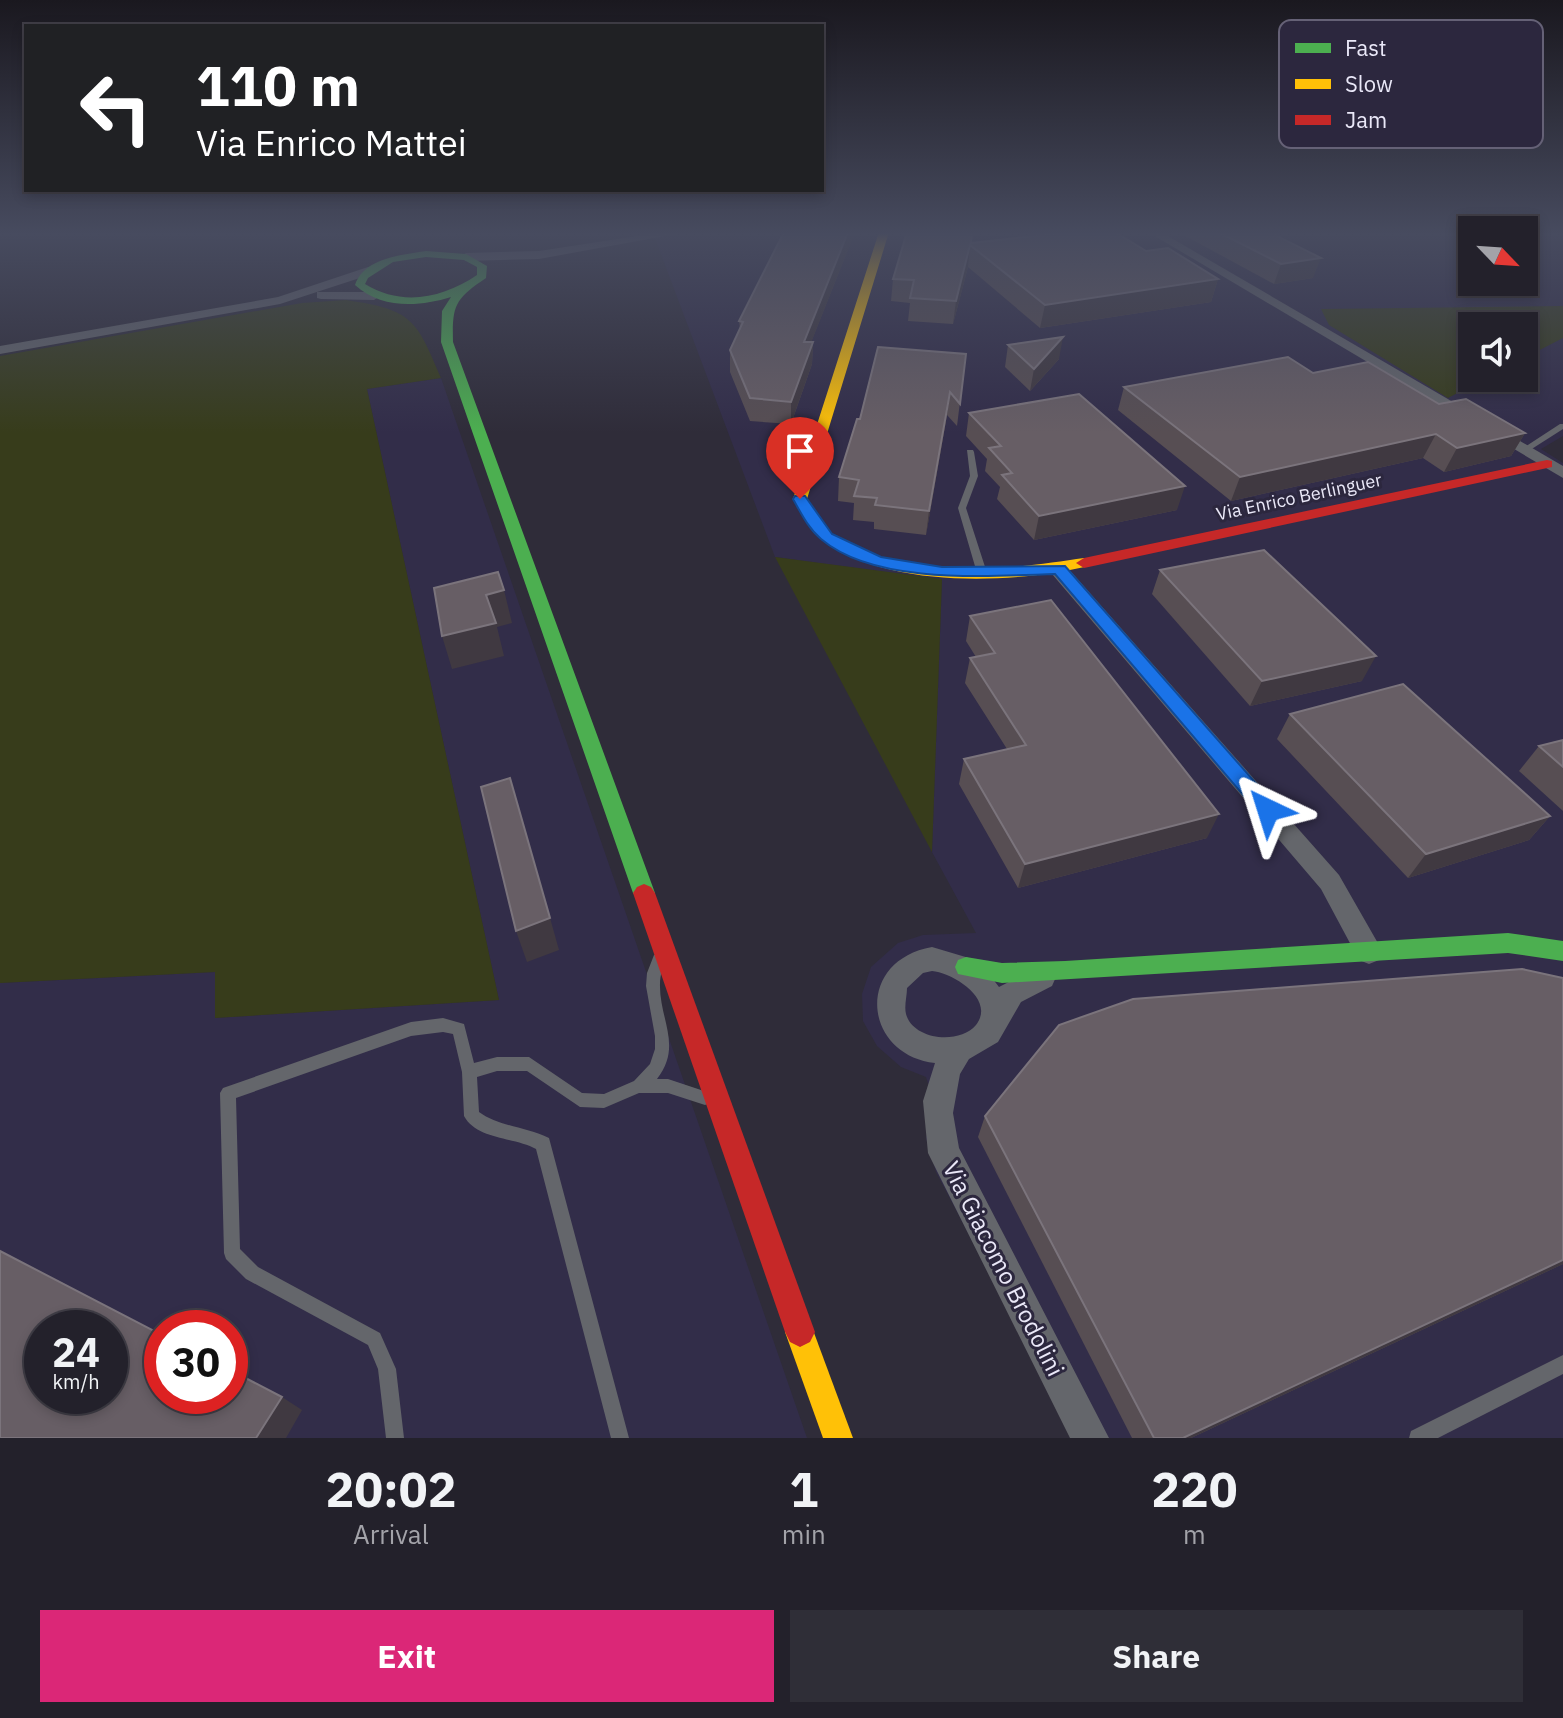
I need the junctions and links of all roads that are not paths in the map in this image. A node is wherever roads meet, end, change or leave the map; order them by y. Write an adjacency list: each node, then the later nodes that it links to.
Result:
1 (288, 299): 8 (street)
2 (385, 299): 9 (main road)
3 (404, 299): 4 (main road)
4 (426, 299)
5 (453, 299): 9 (main road)
6 (863, 299): 16 (main road, Via Enrico Berlinguer)
7 (1268, 299): 12 (street)
8 (280, 300): 10 (street)
9 (447, 342): 17 (main road)
10 (0, 350)
11 (1563, 426): 12 (lane)
12 (1524, 450): 14 (street)
13 (970, 452): 16 (lane)
14 (1555, 469): 15 (main road, Via Enrico Berlinguer)
15 (1059, 570): 16 (main road, Via Enrico Berlinguer); 19 (street)
16 (982, 573)
17 (665, 948): 25 (lane); 26 (main road)
18 (1563, 951): 19 (main road)
19 (1369, 952): 21 (main road)
20 (966, 967): 21 (main road); 22 (street); 23 (street)
21 (1065, 971): 22 (street)
22 (992, 1023): 23 (street)
23 (958, 1052): 31 (street, Via Giacomo Brodolini)
24 (469, 1072): 25 (lane); 28 (lane); 29 (lane)
25 (639, 1086): 26 (lane)
26 (721, 1107): 30 (main road)
27 (1563, 1364): 32 (lane)
28 (395, 1438)
29 (620, 1438)
30 (838, 1438)
31 (1090, 1438)
32 (1418, 1438)

